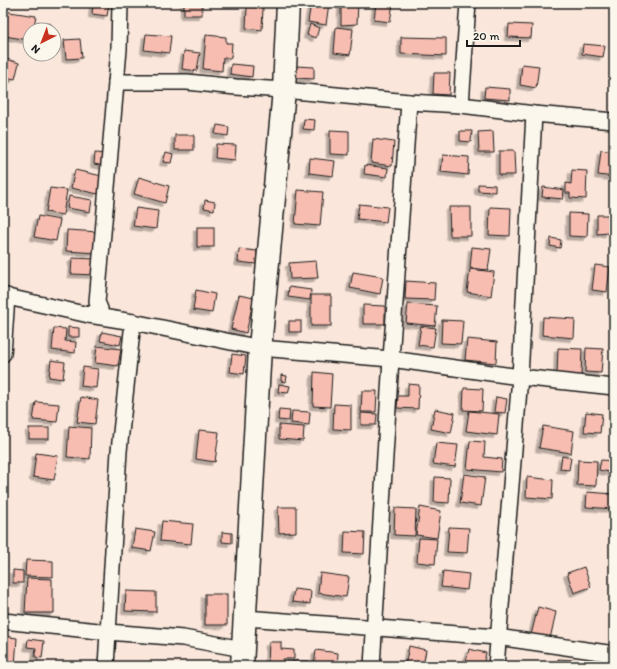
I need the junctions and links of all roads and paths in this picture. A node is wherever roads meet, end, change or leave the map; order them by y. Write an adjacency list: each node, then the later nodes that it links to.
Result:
1 (120, 3): 4 (street)
2 (288, 3): 5 (street)
3 (468, 3): 7 (street)
4 (116, 82): 5 (street); 11 (street)
5 (284, 90): 6 (street); 13 (street)
6 (409, 102): 7 (street); 15 (street)
7 (461, 105): 8 (street)
8 (534, 114): 9 (street); 16 (street)
9 (614, 121)
10 (5, 296): 11 (street); 14 (street)
11 (89, 315): 12 (street)
12 (133, 322): 13 (street); 21 (street)
13 (260, 348): 15 (street); 18 (street)
14 (3, 354)
15 (391, 359): 16 (street); 20 (street)
16 (520, 377): 17 (street); 22 (street)
17 (614, 387)
18 (245, 618): 20 (street); 24 (street)
19 (3, 621): 21 (street)
20 (375, 627): 22 (street); 26 (street)
21 (108, 632): 24 (street); 25 (street)
22 (497, 637): 23 (street); 27 (street)
23 (614, 654)
24 (242, 658)
25 (106, 666)
26 (372, 666)
27 (496, 666)

